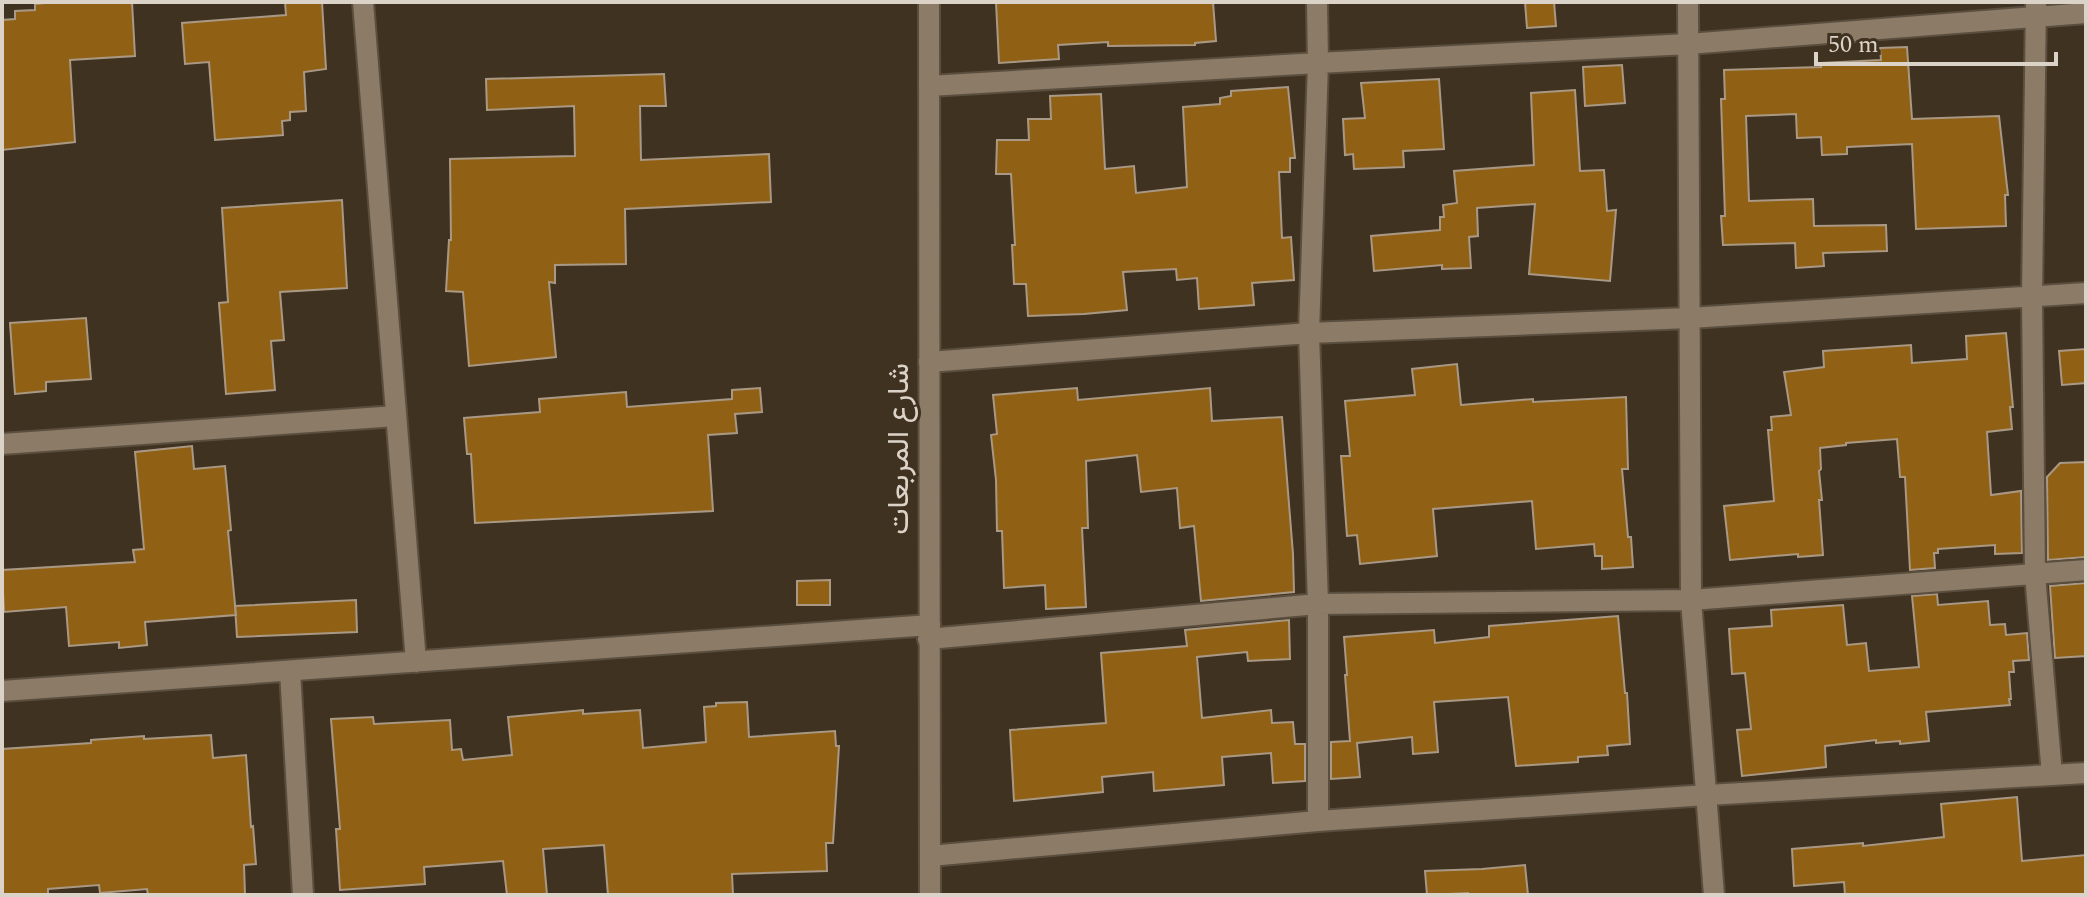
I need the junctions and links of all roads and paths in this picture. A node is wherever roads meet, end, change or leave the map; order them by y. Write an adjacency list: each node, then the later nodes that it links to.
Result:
1 (363, 2): 15 (street)
2 (929, 2): 9 (street, شارع المربعات)
3 (1317, 2): 8 (street)
4 (1688, 2): 7 (street)
5 (2036, 9): 6 (street); 7 (street); 11 (street)
6 (2086, 13)
7 (1688, 44): 8 (street); 12 (street)
8 (1318, 63): 9 (street); 13 (street)
9 (929, 86): 14 (street, شارع المربعات)
10 (2086, 293): 11 (street)
11 (2032, 297): 12 (street); 18 (street)
12 (1690, 318): 13 (street); 19 (street)
13 (1309, 333): 14 (street); 20 (street)
14 (929, 362): 21 (street, شارع المربعات)
15 (396, 416): 16 (street); 22 (street)
16 (2, 444)
17 (2086, 570): 18 (street)
18 (2035, 574): 19 (street); 26 (street)
19 (1691, 600): 20 (street); 27 (street)
20 (1318, 604): 21 (street); 28 (street)
21 (929, 632): 22 (street); 29 (street, شارع المربعات)
22 (416, 662): 23 (street)
23 (290, 671): 24 (street); 30 (street)
24 (2, 691)
25 (2086, 773): 26 (street)
26 (2052, 775): 27 (street)
27 (1707, 795): 28 (street); 32 (street)
28 (1318, 821): 29 (street)
29 (930, 856): 31 (street, شارع المربعات)
30 (303, 895)
31 (930, 895)
32 (1714, 895)

